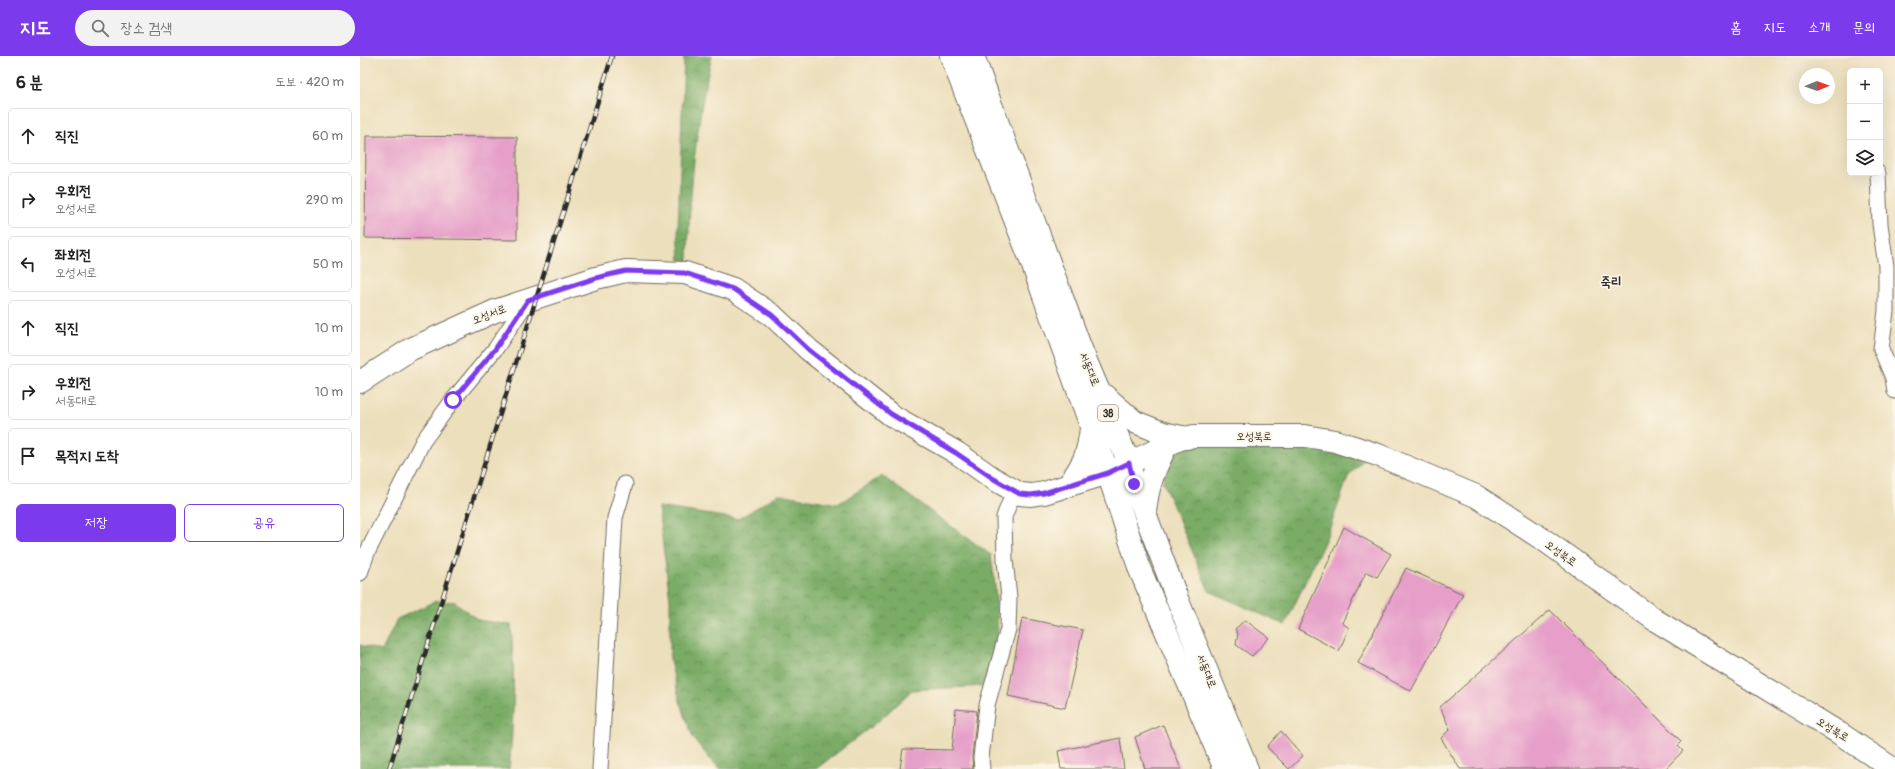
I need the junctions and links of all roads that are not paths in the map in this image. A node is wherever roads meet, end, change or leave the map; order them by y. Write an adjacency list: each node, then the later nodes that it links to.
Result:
1 (951, 56): 8 (street, 서동대로 / 38)
2 (972, 56): 6 (street, 서동대로 / 38)
3 (1878, 176): 7 (street)
4 (528, 300): 5 (street, 오성서로); 14 (street, 오성서로); 16 (street)
5 (360, 382)
6 (1098, 390): 9 (street); 10 (street, 서동대로 / 38)
7 (1895, 391)
8 (1091, 428): 11 (street, 서동대로 / 38); 13 (street)
9 (1183, 440): 10 (street, 오성서로); 15 (street); 21 (street, 오성북로)
10 (1129, 463): 11 (street, 오성서로); 15 (street, 서동대로 / 38)
11 (1108, 473): 13 (street, 오성서로); 19 (street, 서동대로 / 38)
12 (625, 484): 17 (street)
13 (1068, 486): 14 (street, 오성서로)
14 (1014, 491): 18 (street)
15 (1145, 513): 20 (street, 서동대로 / 38)
16 (360, 573)
17 (600, 769)
18 (982, 769)
19 (1225, 769)
20 (1247, 769)
21 (1893, 769)

